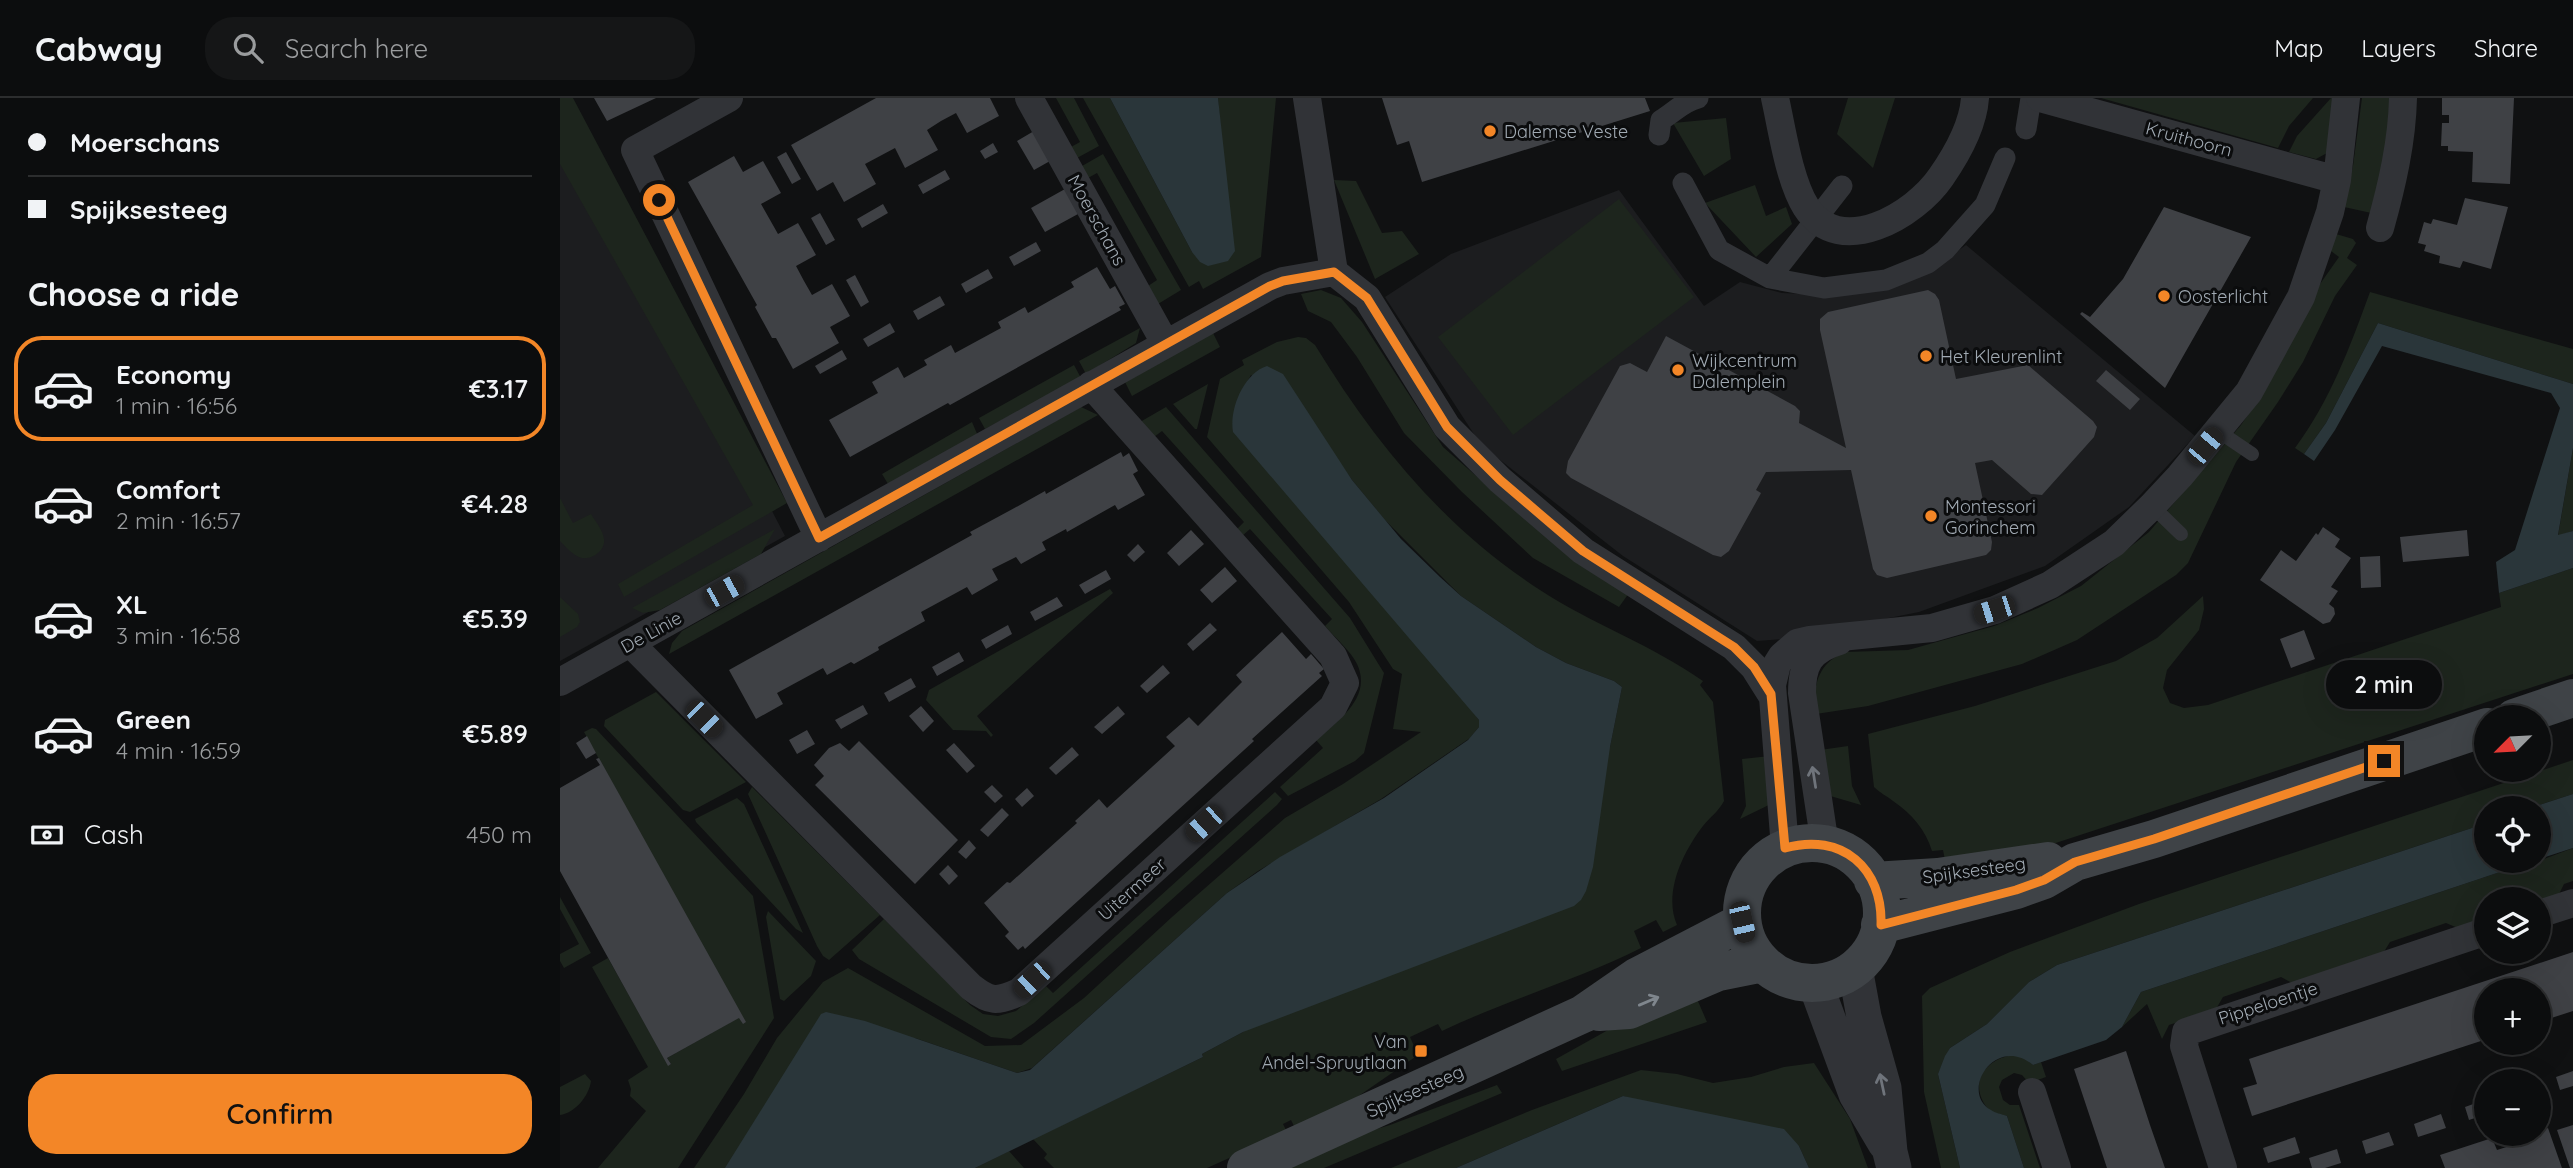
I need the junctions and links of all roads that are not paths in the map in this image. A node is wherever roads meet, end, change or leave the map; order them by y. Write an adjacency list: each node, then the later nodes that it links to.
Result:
1 (729, 98): 27 (street)
2 (1029, 98): 21 (street, Moerschans)
3 (1307, 98): 19 (street)
4 (1694, 98): 12 (street)
5 (1774, 98): 17 (street)
6 (1975, 98): 17 (street)
7 (2031, 98): 11 (street)
8 (2040, 98): 14 (street, Kruithoorn)
9 (2346, 98): 14 (street)
10 (2403, 98): 18 (street)
11 (2026, 129)
12 (1659, 135)
13 (2007, 166): 20 (street)
14 (2337, 180): 23 (street)
15 (1683, 183): 20 (street)
16 (1842, 186): 17 (street)
17 (1818, 219): 20 (street)
18 (2380, 228)
19 (1334, 272): 21 (street, De Linie); 28 (street)
20 (1770, 278)
21 (1165, 343): 22 (street, De Linie)
22 (1091, 385): 27 (street, De Linie); 30 (street, Uitermeer)
23 (2218, 431): 24 (lane); 25 (street)
24 (2252, 454)
25 (2152, 506): 26 (lane); 29 (street)
26 (2181, 534)
27 (819, 538): 30 (street, De Linie)
28 (1705, 628): 31 (street); 34 (street)
29 (1855, 636): 31 (street); 33 (street)
30 (630, 643): 32 (street, De Linie)
31 (1777, 664): 33 (street); 34 (street)
32 (560, 682)
33 (1802, 693): 38 (street, one-way to 33)
34 (1771, 694): 39 (street)
35 (2573, 698): 36 (main road)
36 (2552, 705)
37 (2474, 731): 40 (main road, Spijksesteeg)
38 (1825, 845): 39 (main road); 41 (main road)
39 (1785, 848): 44 (main road)
40 (2075, 862): 41 (main road, Spijksesteeg); 45 (main road, Spijksesteeg)
41 (1873, 881): 45 (main road)
42 (2573, 903): 43 (street)
43 (2551, 910)
44 (1742, 922): 47 (main road); 50 (main road, Spijksesteeg)
45 (1881, 925): 48 (main road)
46 (2474, 935): 55 (street, Pippeloentje)
47 (1763, 963): 49 (main road); 50 (main road, Spijksesteeg, one-way to 47)
48 (1855, 968): 49 (main road); 52 (street, one-way to 48)
49 (1815, 983): 52 (street)
50 (1583, 1014): 53 (main road, Spijksesteeg)
51 (2032, 1092): 54 (street)
52 (1892, 1160)
53 (1246, 1168)
54 (2057, 1168)
55 (2223, 1168)

